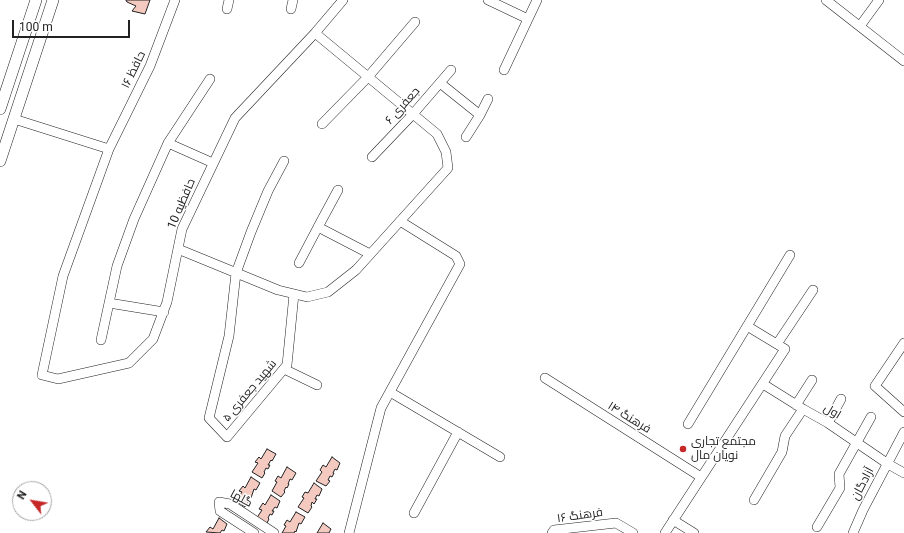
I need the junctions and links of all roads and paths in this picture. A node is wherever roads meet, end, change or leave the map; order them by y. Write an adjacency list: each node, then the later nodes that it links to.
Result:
1 (36, 0): 23 (main road)
2 (53, 0): 26 (main road)
3 (175, 0): 30 (street, حافظ ۱۶)
4 (293, 0): 11 (street)
5 (343, 0): 15 (street, حافظیه 10)
6 (488, 0): 10 (street)
7 (537, 0): 12 (street)
8 (826, 0): 14 (street)
9 (880, 0): 14 (street)
10 (499, 2): 12 (street)
11 (291, 9)
12 (528, 19): 18 (street)
13 (414, 22): 19 (street)
14 (860, 26): 16 (street)
15 (315, 33): 19 (street); 34 (street, حافظیه 10)
16 (904, 60)
17 (451, 70): 21 (street, جعفری ۶)
18 (504, 70)
19 (368, 77): 24 (street); 27 (street)
20 (210, 79): 29 (street)
21 (440, 83): 24 (street, جعفری ۶); 25 (street)
22 (488, 99): 25 (street)
23 (0, 109)
24 (413, 114): 31 (street, جعفری ۶); 36 (street)
25 (480, 115): 28 (street)
26 (14, 119): 30 (street); 32 (main road)
27 (322, 124)
28 (466, 137)
29 (168, 143): 34 (street); 45 (street)
30 (109, 149): 52 (street, حافظ ۱۶)
31 (372, 157)
32 (0, 161)
33 (284, 161): 42 (street)
34 (213, 163): 38 (street, حافظیه 10)
35 (338, 190): 37 (street)
36 (400, 221): 39 (street); 57 (street)
37 (318, 227): 39 (street); 41 (street)
38 (178, 249): 42 (street); 46 (street, حافظیه 10)
39 (370, 254): 44 (street)
40 (790, 255): 47 (street)
41 (299, 263)
42 (236, 273): 44 (street); 51 (street, شهید جعفری ۵)
43 (813, 290): 50 (street)
44 (294, 294): 51 (street, شهید جعفری ۵)
45 (109, 303): 46 (street); 48 (street)
46 (164, 312): 52 (street, حافظیه 10)
47 (747, 326): 50 (street); 63 (street)
48 (101, 340)
49 (904, 343): 60 (street)
50 (778, 344): 55 (street)
51 (284, 369): 56 (street)
52 (42, 375)
53 (545, 378): 70 (street, فرهنگ ۱۴)
54 (812, 380): 59 (street)
55 (763, 384): 59 (street, اول); 70 (street)
56 (317, 385)
57 (390, 392): 64 (street); 77 (street)
58 (841, 399): 62 (street)
59 (799, 407): 62 (street, اول); 71 (street)
60 (904, 412)
61 (871, 417): 66 (street)
62 (828, 423): 66 (street, اول)
63 (688, 424)
64 (458, 432): 67 (street); 72 (street)
65 (904, 432): 68 (street)
66 (858, 442): 68 (street, اول); 74 (street)
67 (500, 457)
68 (888, 464): 69 (street, آزادگان); 82 (street, آزادگان)
69 (904, 473)
70 (701, 477): 73 (street)
71 (754, 500)
72 (414, 513)
73 (673, 520): 80 (street); 81 (street)
74 (817, 527)
75 (254, 533): 76 (street, گلها)
76 (274, 533)
77 (349, 533)
78 (552, 533): 79 (street, فرهنگ ۱۶)
79 (633, 533)
80 (665, 533)
81 (694, 533)
82 (853, 533)

